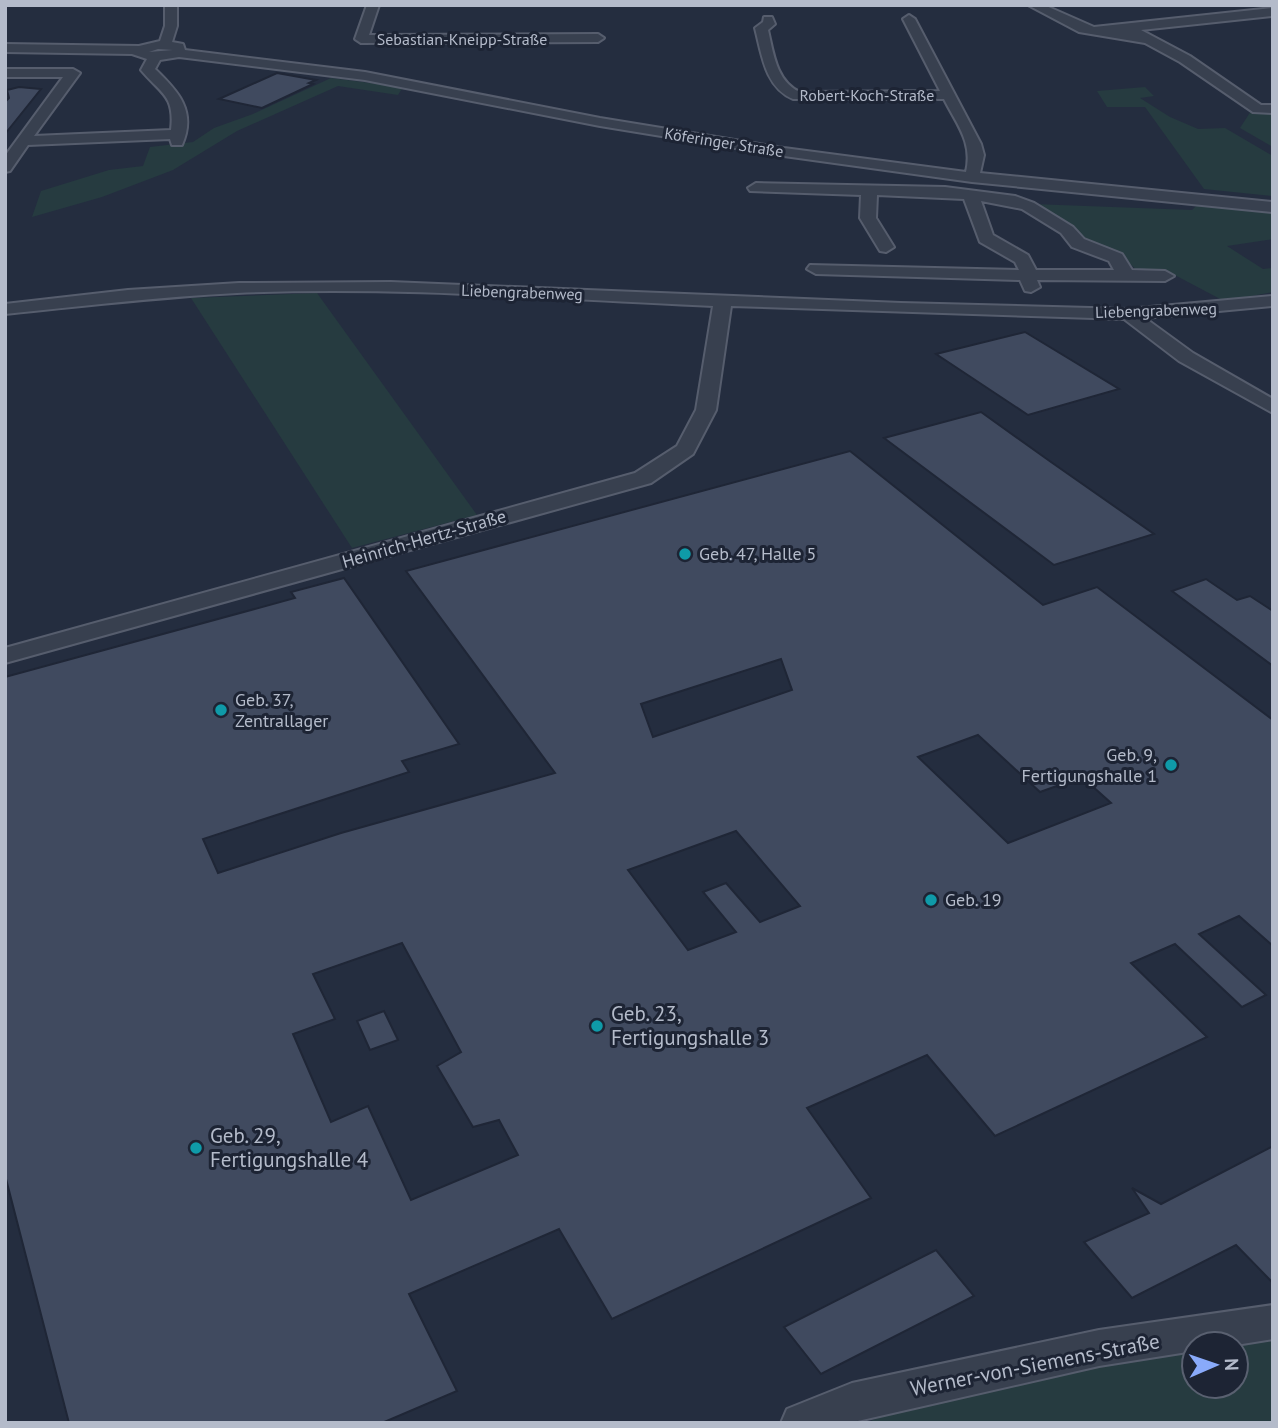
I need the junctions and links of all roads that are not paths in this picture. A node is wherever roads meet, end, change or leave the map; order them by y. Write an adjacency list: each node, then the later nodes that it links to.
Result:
1 (171, 5): 13 (street)
2 (373, 5): 11 (street, Sebastian-Kneipp-Straße)
3 (1034, 5): 10 (street)
4 (1211, 5): 6 (street)
5 (1271, 13): 6 (street)
6 (1227, 16): 9 (street)
7 (909, 19): 19 (street)
8 (768, 20): 19 (street, Robert-Koch-Straße)
9 (1129, 28): 10 (street); 12 (street)
10 (1098, 30): 12 (street)
11 (598, 38)
12 (1148, 40): 20 (street)
13 (164, 45): 15 (street); 16 (street)
14 (5, 48): 15 (street)
15 (139, 50): 17 (street)
16 (179, 52): 17 (street); 23 (street, Köferinger Straße)
17 (155, 57): 21 (street)
18 (5, 73): 21 (street)
19 (948, 95): 23 (street)
20 (1266, 109)
21 (23, 141): 22 (street)
22 (5, 168)
23 (972, 177): 27 (street, Köferinger Straße)
24 (756, 188): 25 (street)
25 (869, 191): 26 (street); 28 (street)
26 (971, 196): 31 (street); 32 (street)
27 (1273, 207)
28 (886, 247)
29 (816, 269): 30 (street, Liebengrabenweg)
30 (923, 272): 31 (street, Liebengrabenweg); 37 (street)
31 (1027, 275): 32 (street, Liebengrabenweg); 38 (street)
32 (1126, 275): 33 (street, Liebengrabenweg)
33 (1166, 275)
34 (723, 301): 36 (street, Liebengrabenweg); 37 (street, Liebengrabenweg); 41 (street, Heinrich-Hertz-Straße)
35 (1273, 301): 39 (street, Liebengrabenweg)
36 (5, 309)
37 (928, 309): 38 (street, Liebengrabenweg)
38 (1039, 312): 39 (street, Liebengrabenweg)
39 (1128, 314): 40 (street)
40 (1273, 407)
41 (5, 656)
42 (1273, 1322): 43 (street, Werner-von-Siemens-Straße)
43 (801, 1423)

